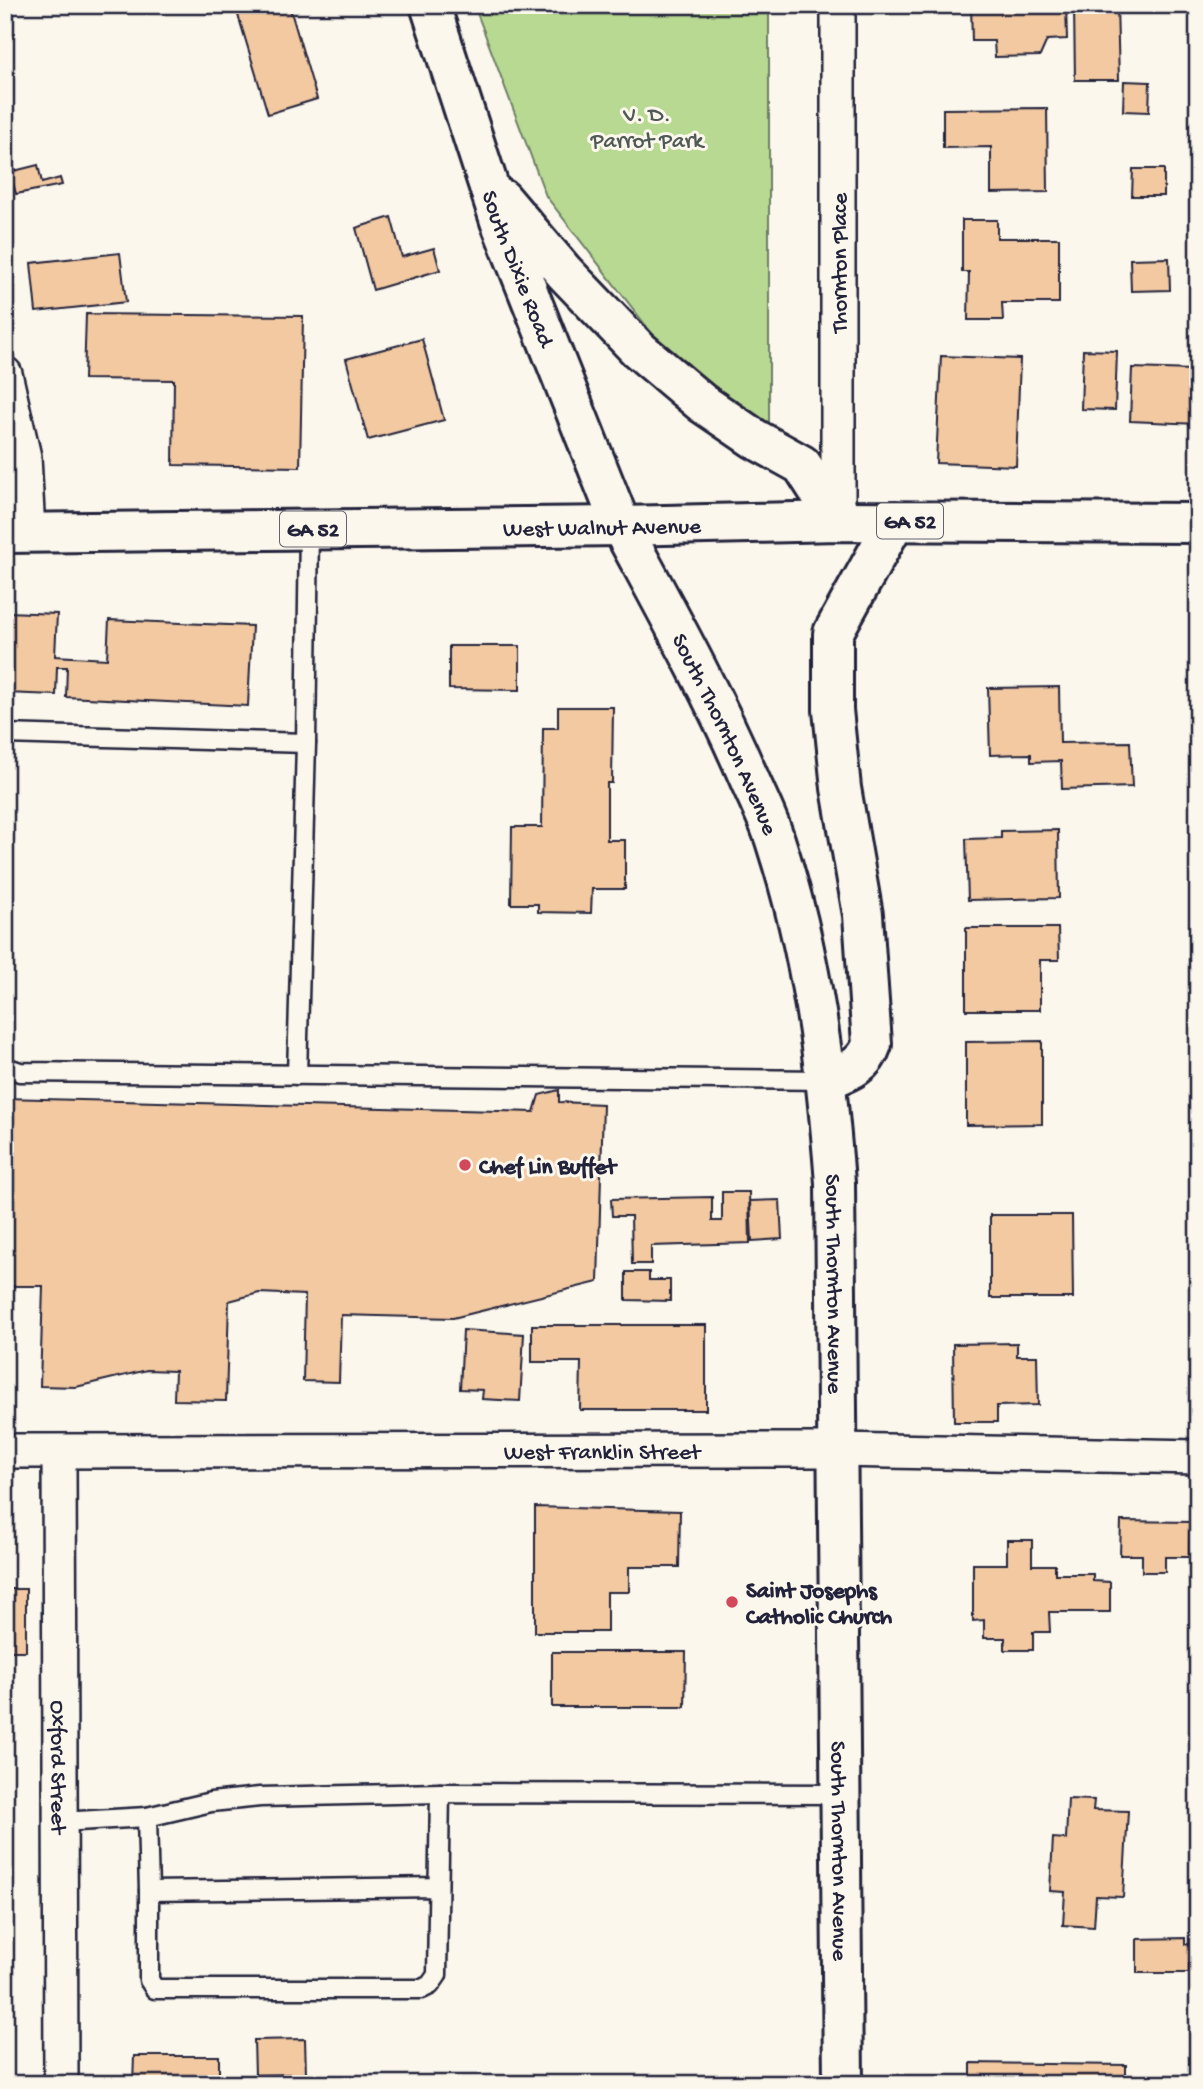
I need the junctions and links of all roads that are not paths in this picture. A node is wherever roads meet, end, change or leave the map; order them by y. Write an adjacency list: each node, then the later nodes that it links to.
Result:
1 (430, 5): 3 (main road, South Dixie Road)
2 (838, 5): 5 (street, Thornton Place)
3 (487, 182): 5 (main road); 8 (main road, South Dixie Road)
4 (5, 374): 10 (street)
5 (838, 521): 6 (main road, West Walnut Avenue / GA 52); 8 (main road, West Walnut Avenue / GA 52)
6 (895, 521): 7 (main road, West Walnut Avenue / GA 52); 15 (main road)
7 (1198, 523)
8 (621, 526): 9 (main road, West Walnut Avenue / GA 52); 15 (main road, South Thornton Avenue)
9 (309, 529): 10 (main road, West Walnut Avenue / GA 52); 12 (lane)
10 (17, 533)
11 (5, 734): 12 (lane)
12 (306, 743): 14 (lane)
13 (5, 1068): 14 (lane)
14 (296, 1075): 15 (lane)
15 (827, 1080): 16 (main road, South Thornton Avenue)
16 (838, 1450): 18 (street, West Franklin Street); 19 (street, West Franklin Street); 21 (main road, South Thornton Avenue)
17 (5, 1451): 18 (street, West Franklin Street)
18 (60, 1452): 23 (street, Oxford Street)
19 (1198, 1457)
20 (440, 1793): 21 (lane); 22 (lane); 24 (lane)
21 (842, 1794): 27 (main road, South Thornton Avenue)
22 (147, 1817): 23 (lane); 25 (lane)
23 (60, 1822): 26 (street, Oxford Street)
24 (438, 1887): 25 (lane); 25 (lane)
25 (149, 1891)
26 (61, 2084)
27 (844, 2084)

